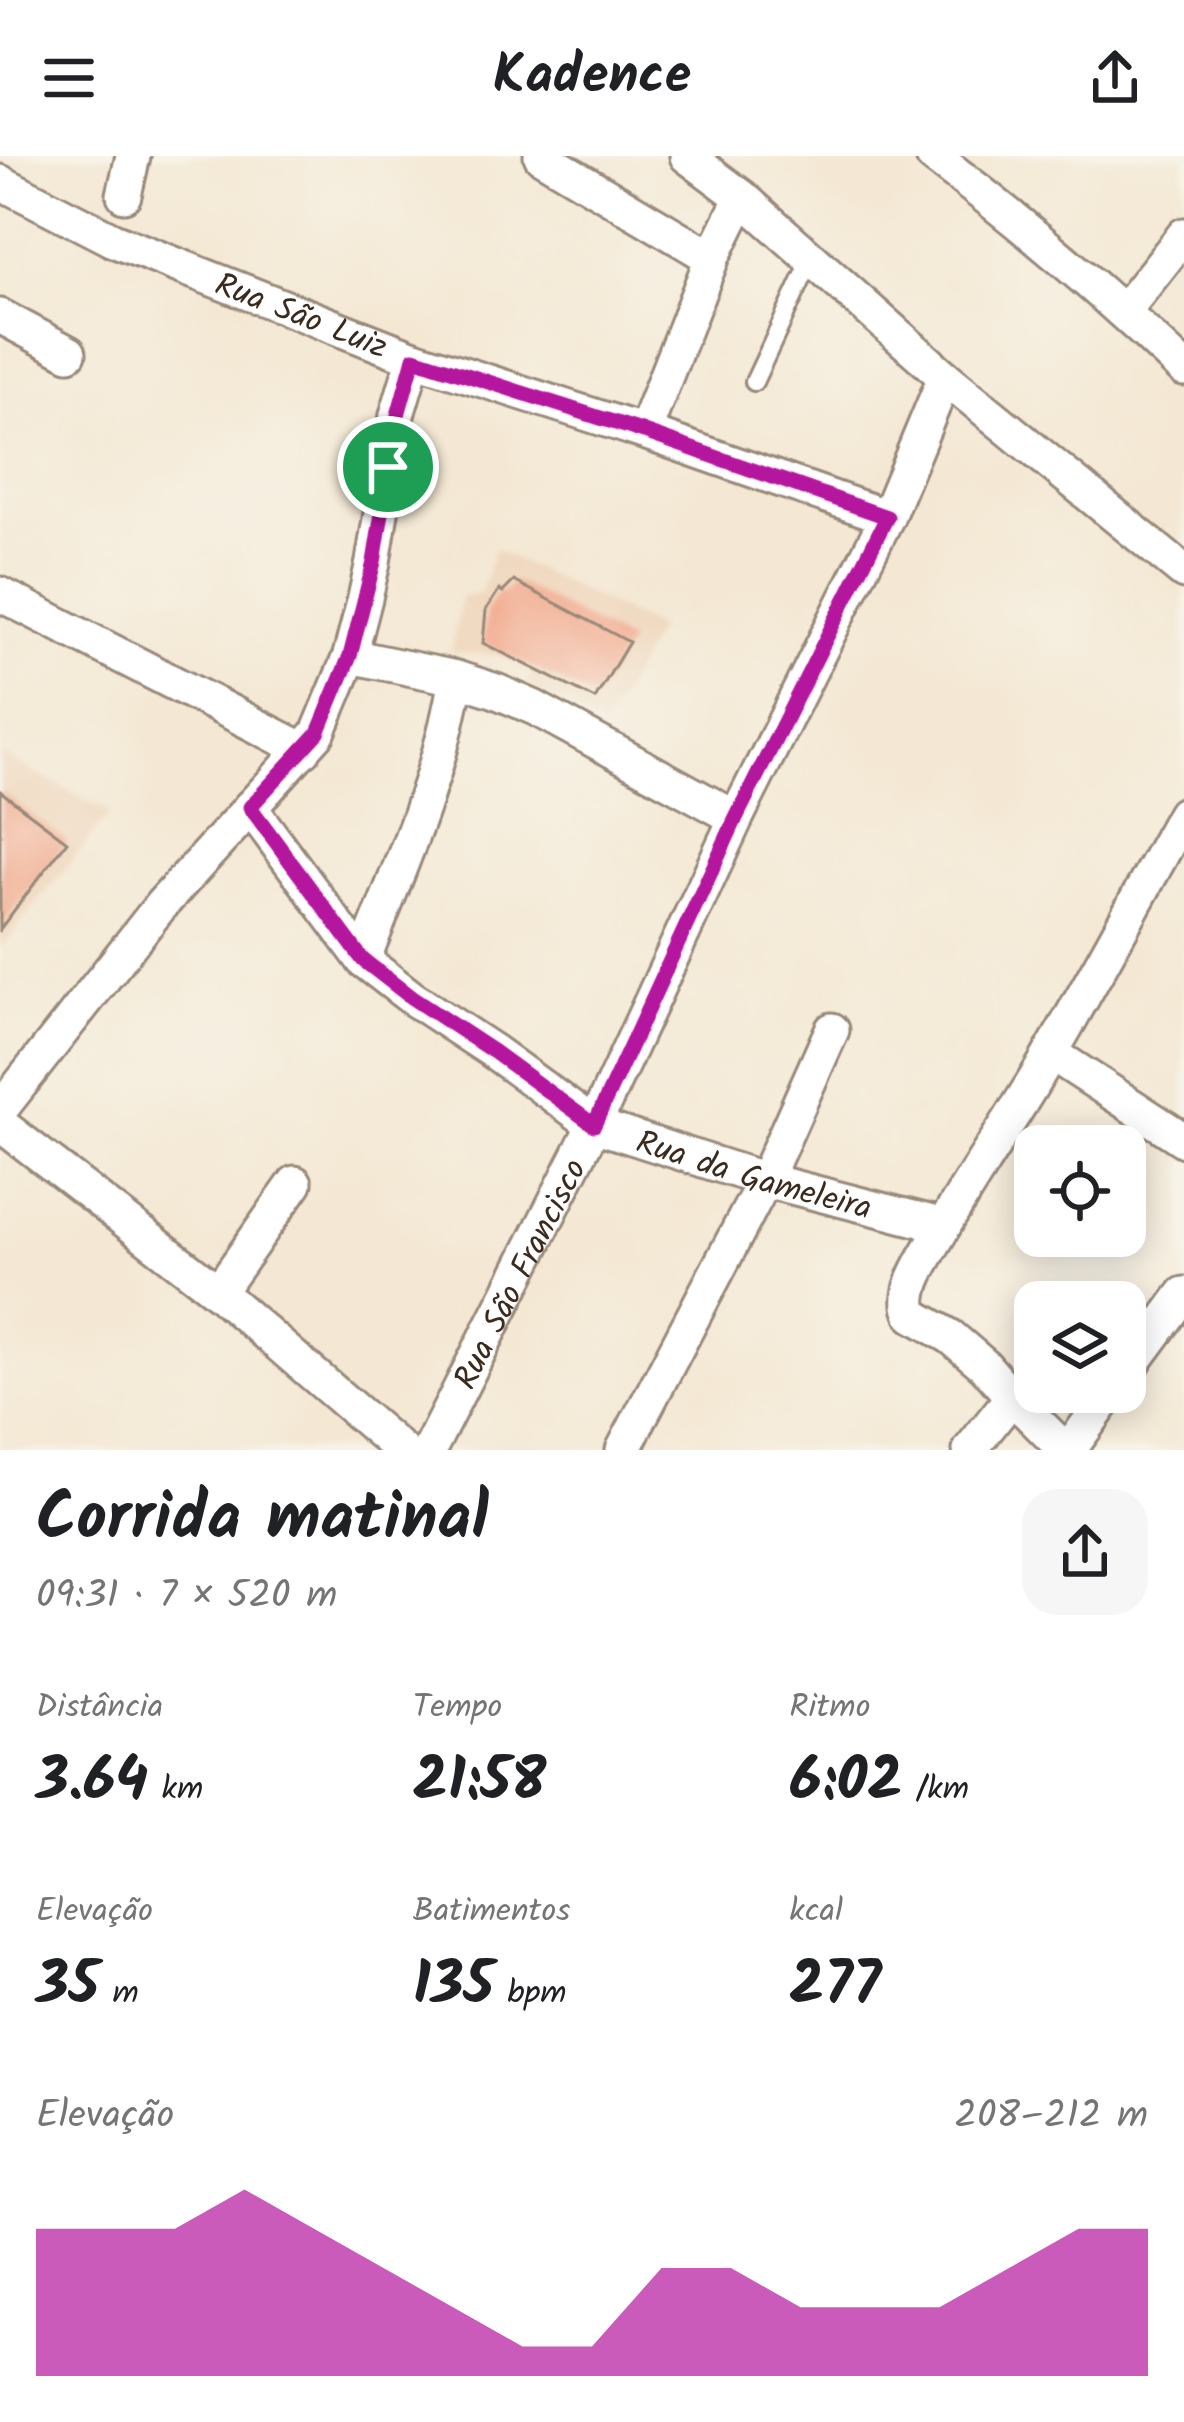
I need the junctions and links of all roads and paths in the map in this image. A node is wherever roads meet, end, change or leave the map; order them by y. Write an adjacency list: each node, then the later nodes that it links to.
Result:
1 (133, 156): 6 (street)
2 (541, 156): 9 (street)
3 (687, 156): 7 (street)
4 (933, 156): 11 (street)
5 (0, 182): 14 (street, Rua São Luiz)
6 (124, 195)
7 (742, 196): 9 (street); 10 (street)
8 (1184, 235): 11 (street)
9 (712, 258): 18 (street)
10 (812, 258): 16 (street); 17 (lane)
11 (1124, 311): 15 (street)
12 (0, 316): 13 (street)
13 (69, 353)
14 (414, 358): 18 (street, Rua São Luiz); 22 (street)
15 (1184, 369)
16 (945, 377): 19 (street, Rua São Francisco); 20 (street)
17 (754, 382)
18 (644, 432): 19 (street, Rua São Luiz)
19 (887, 517): 27 (street, Rua São Francisco)
20 (1184, 572)
21 (0, 594): 24 (street)
22 (350, 656): 23 (street); 24 (street)
23 (456, 678): 27 (street); 28 (street)
24 (304, 750): 25 (street)
25 (250, 807): 28 (street, Rua da Gameleira); 31 (street)
26 (1184, 814): 30 (street)
27 (736, 818): 33 (street, Rua São Francisco)
28 (363, 960): 33 (street, Rua da Gameleira)
29 (832, 1030): 35 (street)
30 (1052, 1053): 34 (street); 37 (street)
31 (0, 1110)
32 (0, 1124): 38 (street)
33 (594, 1125): 35 (street, Rua da Gameleira); 44 (street, Rua São Francisco)
34 (1180, 1130)
35 (765, 1180): 37 (street, Rua da Gameleira); 45 (street)
36 (295, 1183): 38 (street)
37 (944, 1226): 41 (street)
38 (218, 1292): 43 (street)
39 (1184, 1294): 40 (street)
40 (1146, 1346)
41 (1012, 1397): 46 (street); 47 (street)
42 (1096, 1413): 47 (street)
43 (401, 1450)
44 (429, 1450)
45 (622, 1450)
46 (970, 1450)
47 (1067, 1450)

